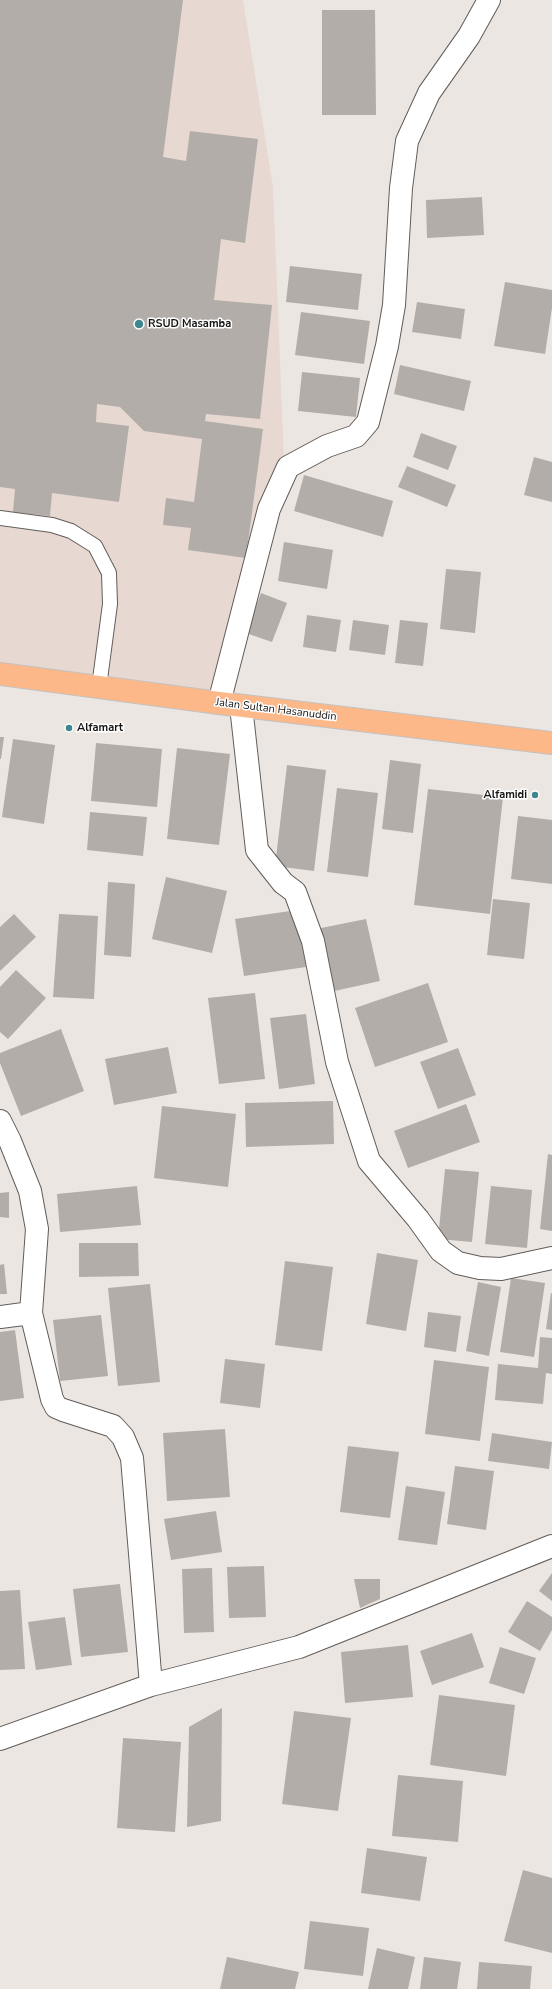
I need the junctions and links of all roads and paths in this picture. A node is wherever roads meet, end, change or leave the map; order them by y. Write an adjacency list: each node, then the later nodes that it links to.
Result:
1 (489, 0): 5 (street)
2 (0, 518): 4 (lane)
3 (0, 674): 4 (highway, Jalan Sultan Hasanuddin)
4 (98, 687): 5 (highway, Jalan Sultan Hasanuddin)
5 (219, 703): 6 (highway, Jalan Sultan Hasanuddin)
6 (241, 706): 7 (highway, Jalan Sultan Hasanuddin); 9 (street)
7 (552, 743)
8 (0, 1121): 10 (street)
9 (552, 1258)
10 (31, 1313): 11 (street); 13 (street)
11 (0, 1317)
12 (552, 1546): 13 (street)
13 (152, 1685): 14 (street)
14 (0, 1740)

